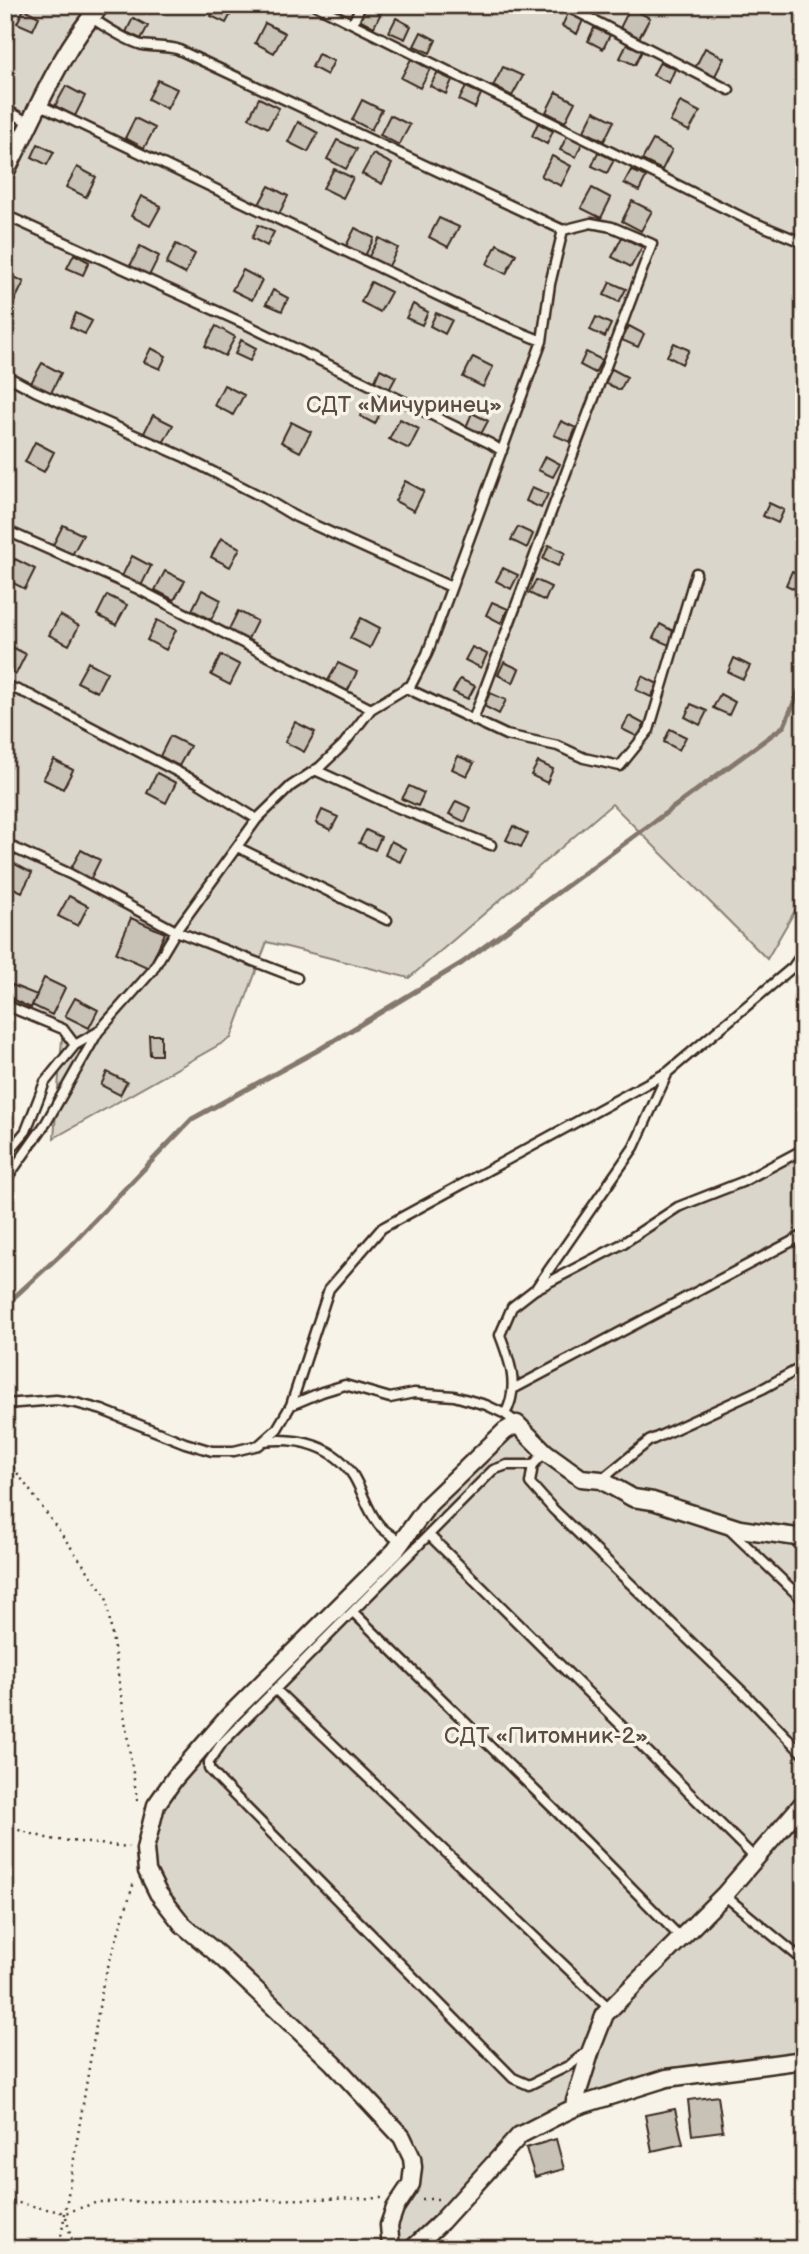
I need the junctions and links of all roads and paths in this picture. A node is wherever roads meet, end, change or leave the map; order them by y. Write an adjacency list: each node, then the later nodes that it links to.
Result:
1 (315, 5): 5 (lane)
2 (361, 5): 5 (lane)
3 (564, 5): 6 (lane)
4 (95, 11): 7 (street); 12 (lane)
5 (353, 23): 13 (lane)
6 (729, 90)
7 (40, 105): 9 (street); 14 (lane)
8 (5, 110): 9 (lane)
9 (31, 124): 10 (street)
10 (5, 173)
11 (5, 215): 16 (lane)
12 (563, 230): 14 (lane); 23 (lane)
13 (804, 243)
14 (542, 341): 16 (lane)
15 (5, 375): 19 (lane)
16 (502, 451): 19 (lane)
17 (5, 530): 22 (lane)
18 (696, 573): 23 (lane)
19 (451, 587): 21 (lane)
20 (5, 685): 25 (lane)
21 (406, 688): 22 (lane); 23 (lane)
22 (372, 709): 24 (lane)
23 (473, 720)
24 (315, 770): 25 (lane); 27 (lane)
25 (257, 819): 28 (lane)
26 (5, 844): 30 (lane)
27 (491, 845)
28 (237, 847): 29 (lane); 30 (lane)
29 (387, 920)
30 (176, 931): 32 (lane); 34 (lane)
31 (804, 951): 36 (lane)
32 (297, 978)
33 (5, 1004): 35 (lane)
34 (98, 1032): 35 (lane); 39 (lane)
35 (75, 1045): 38 (lane)
36 (668, 1072): 41 (lane); 45 (lane)
37 (804, 1149): 41 (lane)
38 (5, 1156)
39 (5, 1181)
40 (804, 1236): 43 (lane)
41 (534, 1290): 43 (lane)
42 (802, 1370): 51 (lane)
43 (513, 1389): 46 (lane)
44 (5, 1404): 47 (lane)
45 (291, 1405): 46 (lane); 47 (lane)
46 (511, 1419): 48 (street); 55 (street)
47 (264, 1441): 55 (lane)
48 (545, 1452): 50 (lane); 51 (street)
49 (5, 1456): 61 (path)
50 (533, 1465): 53 (lane); 59 (lane)
51 (601, 1480): 52 (street)
52 (722, 1522): 54 (street); 56 (lane)
53 (429, 1535): 57 (lane); 64 (lane)
54 (804, 1538)
55 (401, 1542): 63 (street)
56 (804, 1601)
57 (353, 1612): 58 (lane); 66 (lane)
58 (276, 1690): 68 (lane); 69 (lane)
59 (804, 1755)
60 (804, 1802): 64 (street)
61 (139, 1809)
62 (5, 1826): 63 (path)
63 (145, 1849): 72 (street); 75 (path)
64 (755, 1858): 65 (street)
65 (724, 1895): 66 (street); 67 (lane)
66 (680, 1937): 68 (street)
67 (804, 1961)
68 (610, 2009): 69 (street)
69 (590, 2050): 71 (street)
70 (804, 2060): 71 (street)
71 (578, 2106): 74 (street)
72 (402, 2198): 74 (path); 75 (path); 78 (street)
73 (5, 2200): 75 (path)
74 (461, 2200): 79 (street)
75 (65, 2213): 76 (path); 77 (path)
76 (57, 2249)
77 (79, 2249)
78 (391, 2249)
79 (412, 2249)

